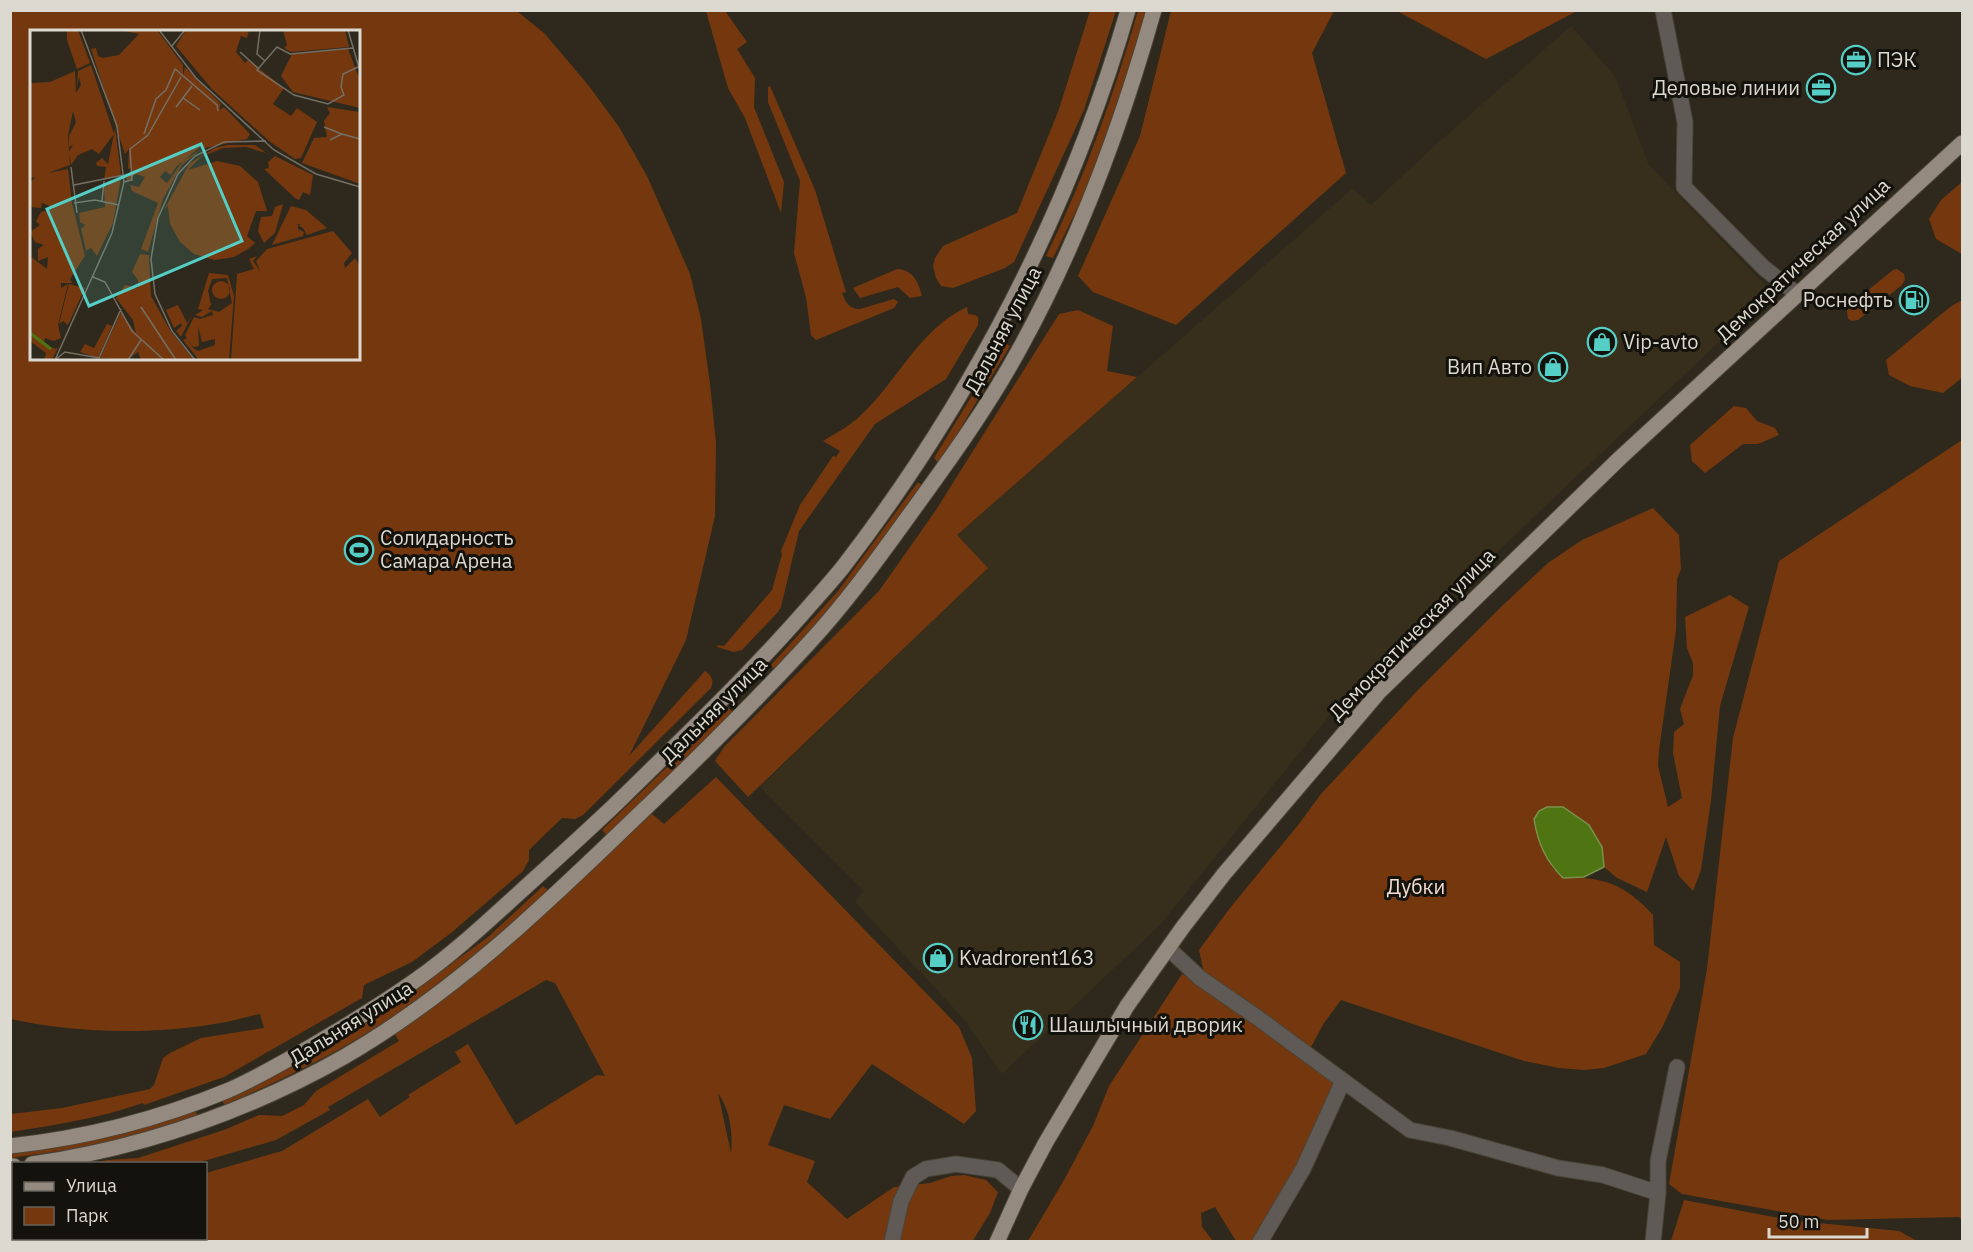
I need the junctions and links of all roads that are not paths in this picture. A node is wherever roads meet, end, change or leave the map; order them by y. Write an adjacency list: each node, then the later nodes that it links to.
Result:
1 (1128, 10): 6 (main road, Дальняя улица)
2 (1154, 10): 7 (main road, Дальняя улица)
3 (1663, 10): 5 (street)
4 (1962, 143): 5 (main road, Демократическая улица)
5 (1797, 294): 14 (main road, Демократическая улица)
6 (1014, 299): 7 (main road); 8 (main road, Дальняя улица)
7 (1040, 310): 9 (main road, Дальняя улица)
8 (917, 464): 9 (main road); 10 (main road, Дальняя улица)
9 (936, 479): 11 (main road, Дальняя улица)
10 (740, 681): 11 (main road); 12 (main road, Дальняя улица)
11 (757, 698): 13 (main road, Дальняя улица)
12 (562, 854): 13 (main road); 17 (main road, Дальняя улица)
13 (578, 873): 18 (main road, Дальняя улица)
14 (1169, 949): 16 (street); 21 (main road, Демократическая улица)
15 (1677, 1067): 22 (street)
16 (1343, 1082): 22 (street); 25 (street)
17 (204, 1099): 18 (main road); 19 (main road, Дальняя улица)
18 (212, 1117): 20 (main road, Дальняя улица)
19 (10, 1146)
20 (43, 1162)
21 (1021, 1189): 23 (street); 24 (main road, Демократическая улица)
22 (1658, 1193): 26 (street)
23 (892, 1242)
24 (997, 1242)
25 (1260, 1242)
26 (1653, 1242)

